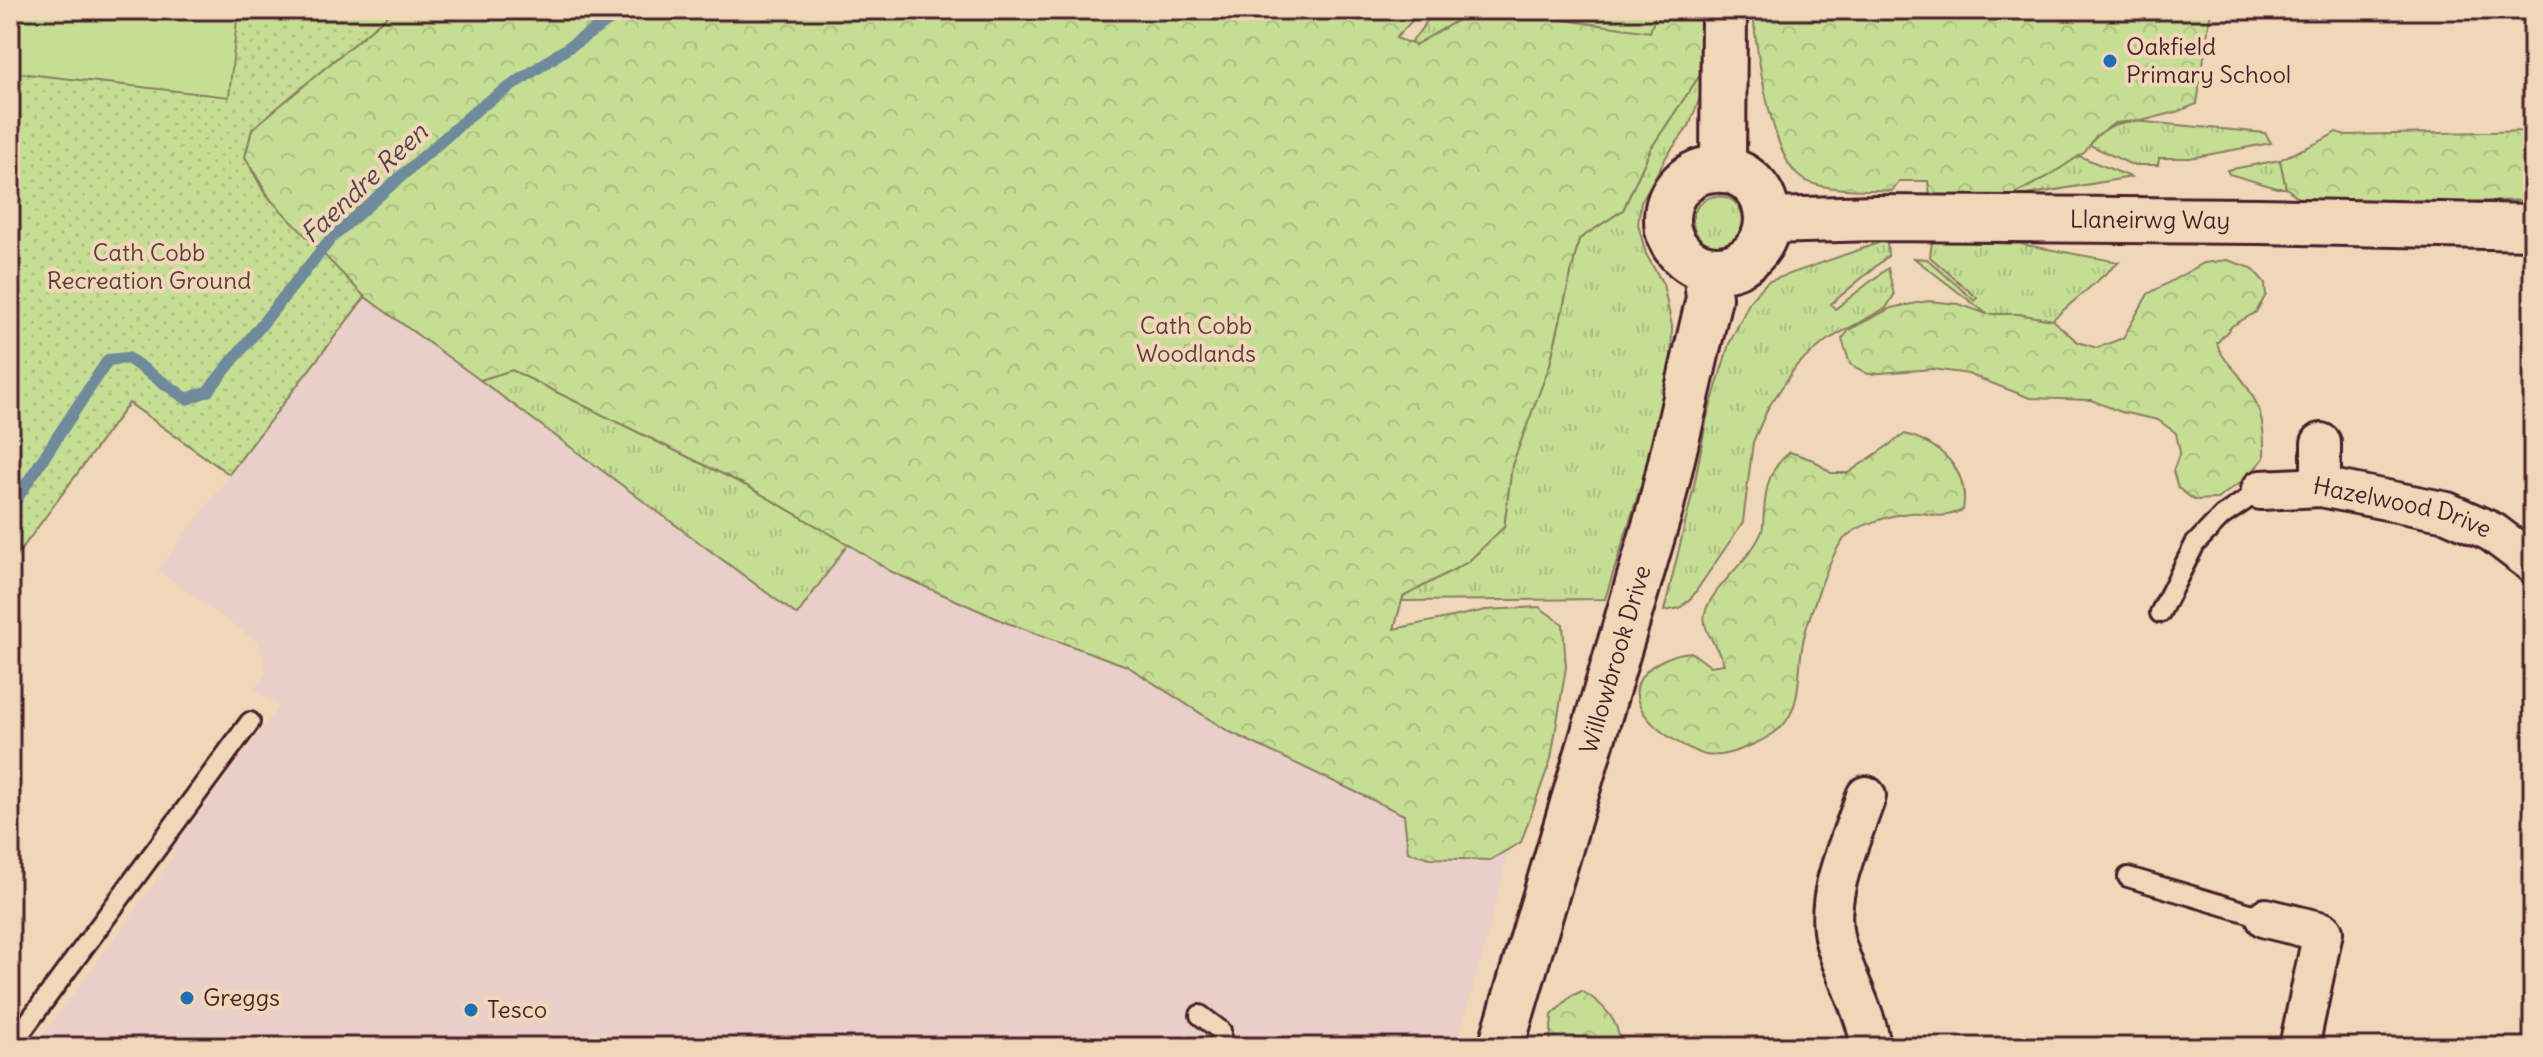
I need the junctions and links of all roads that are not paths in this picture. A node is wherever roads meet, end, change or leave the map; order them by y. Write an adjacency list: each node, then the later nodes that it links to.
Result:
1 (1724, 10): 2 (street)
2 (1723, 170): 3 (street); 5 (street)
3 (1768, 221): 4 (street, Llaneirwg Way); 5 (street)
4 (2533, 227)
5 (1706, 268): 18 (street, Willowbrook Drive)
6 (2321, 443): 7 (street)
7 (2321, 487): 8 (street, Hazelwood Drive); 9 (street, Hazelwood Drive)
8 (2261, 490): 10 (lane)
9 (2533, 563)
10 (2160, 613)
11 (250, 722): 16 (lane)
12 (1866, 796): 19 (street)
13 (2128, 877): 14 (lane)
14 (2266, 918): 20 (street)
15 (1200, 1015): 17 (lane)
16 (10, 1047)
17 (1220, 1047)
18 (1501, 1047)
19 (1871, 1047)
20 (2299, 1047)

